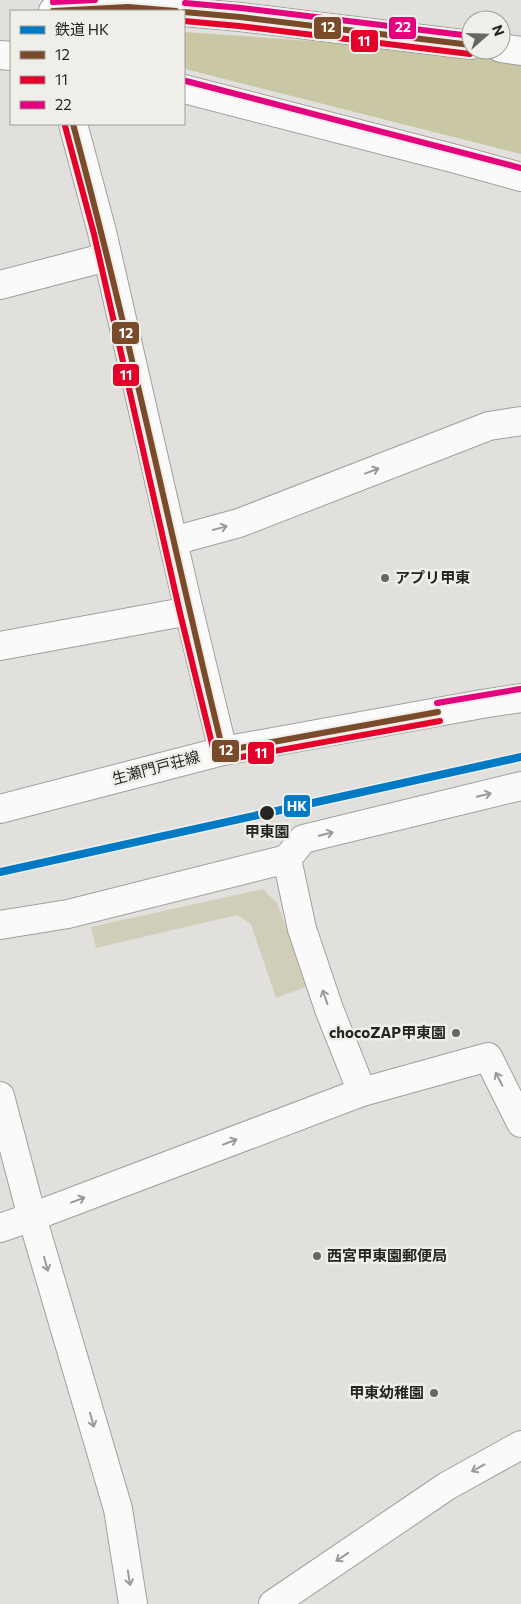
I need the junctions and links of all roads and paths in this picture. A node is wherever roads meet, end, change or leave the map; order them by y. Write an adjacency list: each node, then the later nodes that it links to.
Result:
1 (40, 0): 2 (street)
2 (51, 10)
3 (71, 10): 4 (street)
4 (164, 10)
5 (185, 12): 6 (street)
6 (461, 44)
7 (185, 89): 9 (street)
8 (73, 125): 10 (street)
9 (521, 177)
10 (107, 258): 11 (street); 13 (street)
11 (0, 285)
12 (521, 421): 13 (street, one-way to 12)
13 (173, 541): 14 (street)
14 (189, 611): 15 (street); 17 (street)
15 (0, 646)
16 (521, 698): 17 (street, 生瀬門戸荘線)
17 (224, 751): 19 (street, 生瀬門戸荘線)
18 (521, 786): 20 (street, one-way to 18)
19 (0, 809)
20 (287, 859): 21 (street); 22 (street, one-way to 20)
21 (0, 925)
22 (362, 1092): 24 (street, one-way to 22); 25 (street, one-way to 22)
23 (0, 1096): 25 (street)
24 (521, 1123)
25 (32, 1217): 26 (street); 28 (street, one-way to 28)
26 (0, 1228)
27 (521, 1445): 29 (street, one-way to 29)
28 (133, 1604)
29 (273, 1604)

